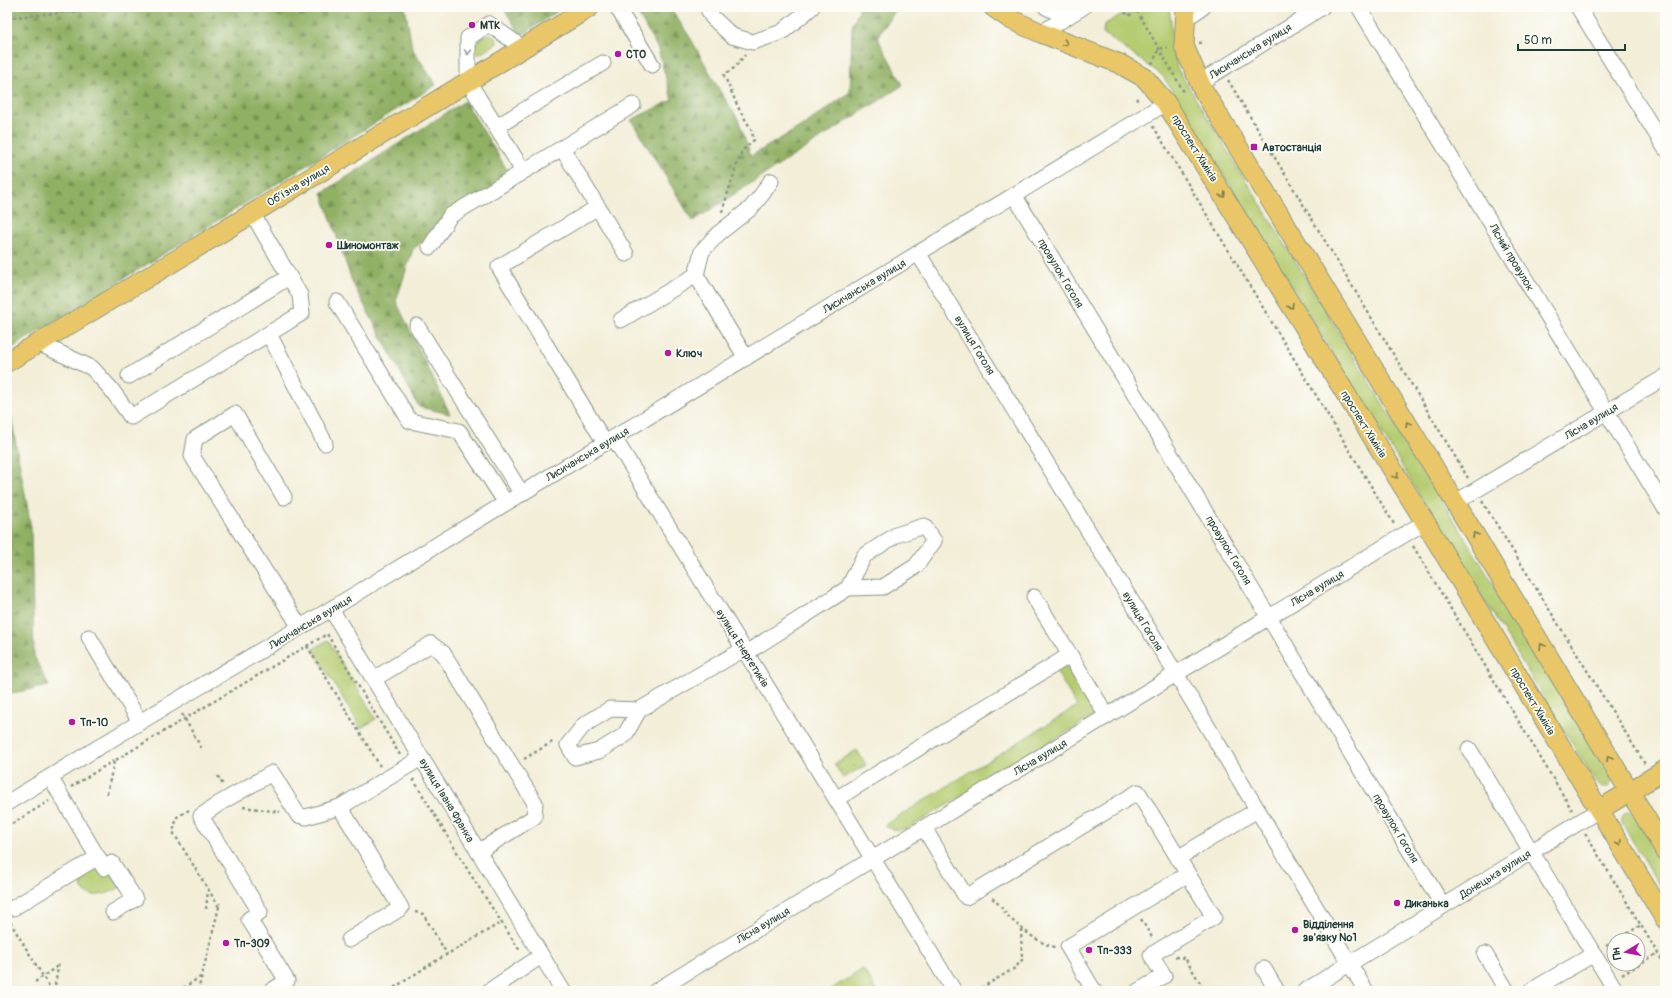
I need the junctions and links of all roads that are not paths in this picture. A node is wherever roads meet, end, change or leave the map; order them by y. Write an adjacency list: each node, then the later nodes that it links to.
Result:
1 (590, 7): 15 (main road, Об’їзна вулиця)
2 (617, 7): 17 (street)
3 (707, 7): 4 (street)
4 (812, 7)
5 (993, 7): 14 (main road, проспект Хіміків)
6 (1046, 7): 13 (street)
7 (1084, 7): 13 (street)
8 (1203, 7): 12 (street)
9 (1322, 7): 19 (street, Лисичанська вулиця)
10 (1359, 7): 44 (street, Лісний провулок)
11 (1578, 7): 24 (street)
12 (1188, 11): 19 (main road)
13 (1067, 17): 14 (street)
14 (1041, 34): 20 (main road, проспект Хіміків, one-way to 20)
15 (523, 48): 18 (main road, Об’їзна вулиця); 18 (street, one-way to 18)
16 (603, 63): 22 (street)
17 (652, 65)
18 (468, 81): 22 (street); 29 (main road, Об’їзна вулиця)
19 (1191, 87): 49 (main road, one-way to 19)
20 (1166, 103): 27 (street, Лисичанська вулиця); 52 (main road, проспект Хіміків, one-way to 52)
21 (633, 105): 23 (street)
22 (496, 127): 25 (street)
23 (562, 148): 25 (street); 28 (street)
24 (1665, 148)
25 (523, 171): 30 (street)
26 (771, 181): 33 (street)
27 (1014, 195): 31 (street, Лисичанська вулиця); 56 (street, провулок Гоголя)
28 (598, 207): 32 (street); 45 (street, вулиця Енергетиків)
29 (252, 213): 34 (street); 39 (main road, Об’їзна вулиця)
30 (430, 247)
31 (918, 253): 40 (street, Лисичанська вулиця); 61 (street, вулиця Гоголя)
32 (626, 254)
33 (696, 275): 36 (street); 40 (street)
34 (290, 278): 38 (street); 42 (street)
35 (337, 302): 50 (street)
36 (621, 320)
37 (417, 326): 47 (street)
38 (269, 334): 39 (street); 46 (street)
39 (38, 344): 41 (main road, Об’їзна вулиця)
40 (746, 358): 45 (street, Лисичанська вулиця)
41 (7, 362)
42 (129, 376)
43 (1665, 377): 44 (street, Лісна вулиця)
44 (1607, 412): 49 (street, Лісна вулиця); 51 (street, Лісний провулок)
45 (609, 440): 47 (street, Лисичанська вулиця); 59 (street, вулиця Енергетиків)
46 (325, 443)
47 (522, 494): 50 (street, Лисичанська вулиця)
48 (284, 497): 57 (street)
49 (1456, 502): 70 (main road, one-way to 49)
50 (506, 503): 55 (street, Лисичанська вулиця)
51 (1665, 508)
52 (1424, 522): 56 (street, Лісна вулиця); 75 (main road, проспект Хіміків)
53 (848, 588): 53 (street); 59 (street)
54 (1034, 597): 60 (street)
55 (331, 609): 57 (street, Лисичанська вулиця); 62 (street, вулиця Івана Франка)
56 (1269, 617): 61 (street, Лісна вулиця); 84 (street, провулок Гоголя)
57 (300, 627): 65 (street, Лисичанська вулиця)
58 (89, 636): 65 (street)
59 (745, 651): 63 (street); 71 (street, вулиця Енергетиків)
60 (1070, 655): 64 (street); 71 (street)
61 (1176, 674): 64 (street, Лісна вулиця); 74 (street, вулиця Гоголя)
62 (374, 679): 67 (street, вулиця Івана Франка); 78 (street)
63 (639, 710): 63 (street)
64 (1107, 716): 76 (street, Лісна вулиця)
65 (140, 722): 69 (street, Лисичанська вулиця)
66 (1469, 749): 79 (street)
67 (421, 758): 73 (street); 78 (street, вулиця Івана Франка)
68 (1665, 770): 70 (main road, Донецька вулиця)
69 (50, 777): 72 (street, Лисичанська вулиця); 80 (street)
70 (1629, 791): 75 (main road, Донецька вулиця); 77 (main road)
71 (836, 799): 82 (street, вулиця Енергетиків)
72 (7, 803)
73 (340, 807): 88 (street); 95 (street)
74 (1257, 810): 81 (street); 92 (street, вулиця Гоголя)
75 (1599, 810): 79 (street, Донецька вулиця); 87 (main road, проспект Хіміків, one-way to 87)
76 (924, 828): 81 (street); 82 (street, Лісна вулиця)
77 (1665, 850)
78 (478, 852): 91 (street, вулиця Івана Франка)
79 (1531, 852): 84 (street, Донецька вулиця); 90 (street)
80 (98, 857): 85 (street); 86 (street)
81 (1178, 858): 83 (street)
82 (873, 859): 98 (street, Лісна вулиця); 99 (street, вулиця Енергетиків)
83 (1188, 874): 100 (street); 101 (street)
84 (1443, 906): 92 (street, Донецька вулиця)
85 (10, 912)
86 (113, 912)
87 (1665, 919)
88 (348, 940)
89 (1485, 954): 105 (street)
90 (1594, 954): 94 (street); 106 (street)
91 (542, 956): 96 (street); 97 (street, вулиця Івана Франка)
92 (1350, 964): 103 (street, Донецька вулиця); 104 (street, вулиця Гоголя)
93 (1264, 970): 102 (street)
94 (1614, 986)
95 (271, 991)
96 (489, 991)
97 (563, 991)
98 (656, 991)
99 (954, 991)
100 (1094, 991)
101 (1138, 991)
102 (1277, 991)
103 (1305, 991)
104 (1366, 991)
105 (1507, 991)
106 (1530, 991)

